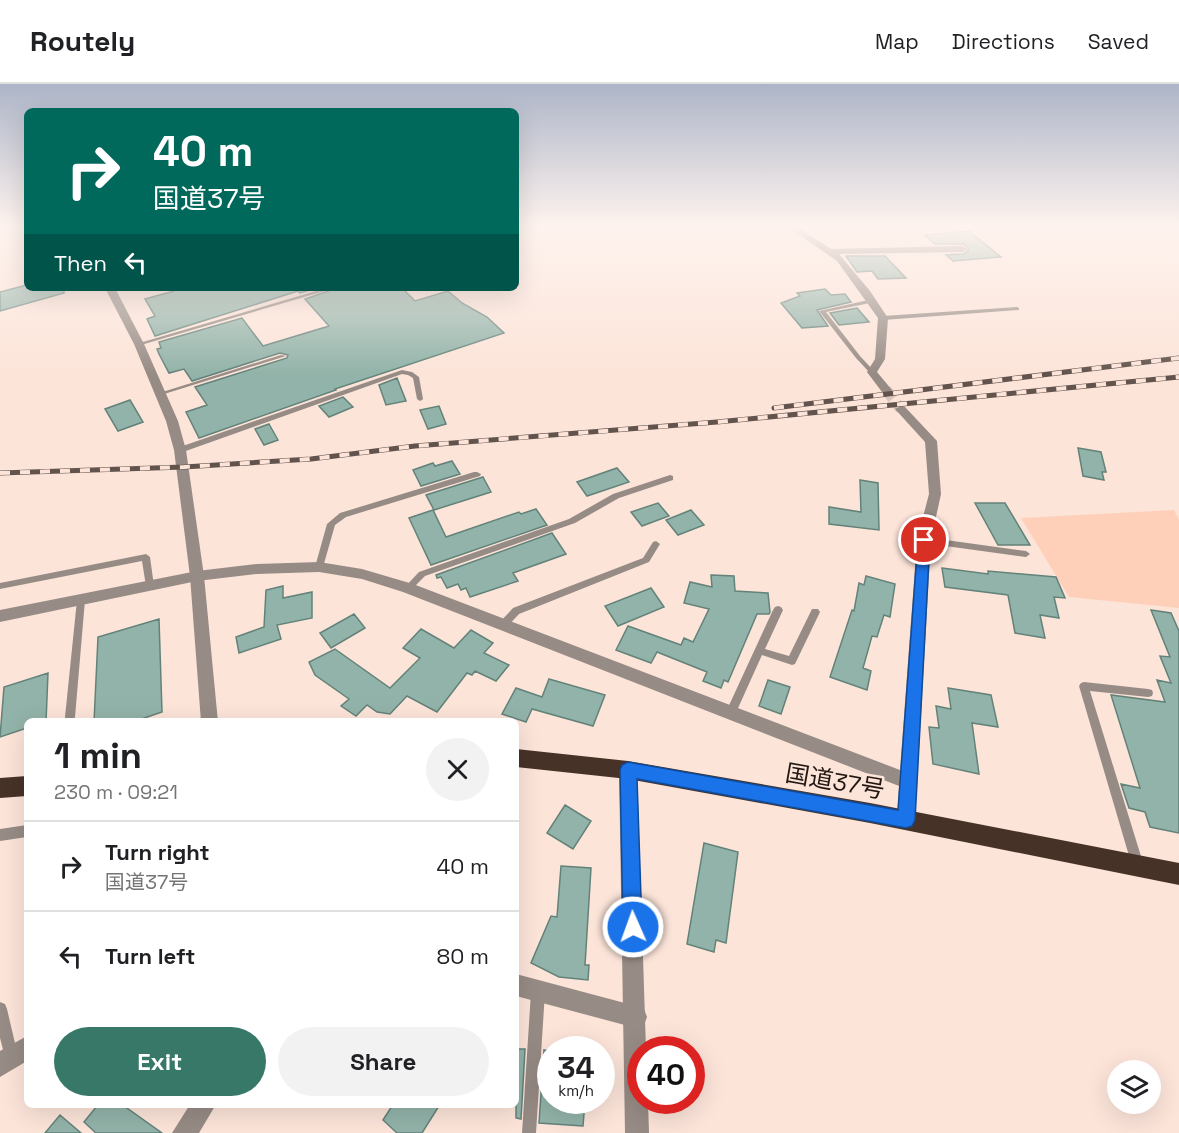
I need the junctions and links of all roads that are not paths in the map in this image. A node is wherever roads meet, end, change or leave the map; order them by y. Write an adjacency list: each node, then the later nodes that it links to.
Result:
1 (853, 276): 4 (street)
2 (112, 291): 7 (street)
3 (322, 291): 7 (lane)
4 (873, 302): 6 (street); 9 (lane)
5 (1017, 309): 6 (lane)
6 (883, 318): 9 (street)
7 (139, 344): 11 (street)
8 (283, 356): 11 (lane)
9 (872, 372): 10 (street)
10 (886, 390)
11 (159, 393): 14 (street)
12 (420, 399): 14 (lane)
13 (901, 409): 17 (street)
14 (180, 450): 21 (street)
15 (477, 474): 20 (lane)
16 (670, 478): 24 (lane)
17 (924, 540): 19 (lane); 37 (street)
18 (656, 544): 29 (lane)
19 (1026, 554)
20 (319, 567): 21 (street); 24 (street)
21 (197, 576): 23 (street); 34 (street)
22 (0, 586): 23 (lane)
23 (150, 586): 25 (street)
24 (408, 588): 29 (street)
25 (81, 600): 28 (street); 33 (lane)
26 (778, 610): 30 (lane)
27 (815, 612): 30 (lane)
28 (0, 616)
29 (503, 625): 32 (street)
30 (760, 651): 32 (lane)
31 (1148, 693): 43 (lane)
32 (730, 714): 37 (street)
33 (70, 717)
34 (210, 718)
35 (519, 758): 36 (highway, 国道37号)
36 (628, 770): 40 (highway, 国道37号); 48 (street)
37 (908, 781): 40 (street)
38 (24, 786): 39 (highway)
39 (0, 788)
40 (906, 820): 43 (highway, 国道37号)
41 (24, 831): 42 (lane)
42 (0, 835)
43 (1138, 866): 44 (highway, 国道37号)
44 (1179, 874)
45 (519, 986): 46 (street)
46 (538, 992): 48 (street); 52 (lane)
47 (0, 1009): 49 (lane)
48 (636, 1017): 53 (street)
49 (13, 1056)
50 (202, 1108): 51 (street)
51 (184, 1133)
52 (529, 1133)
53 (638, 1133)

